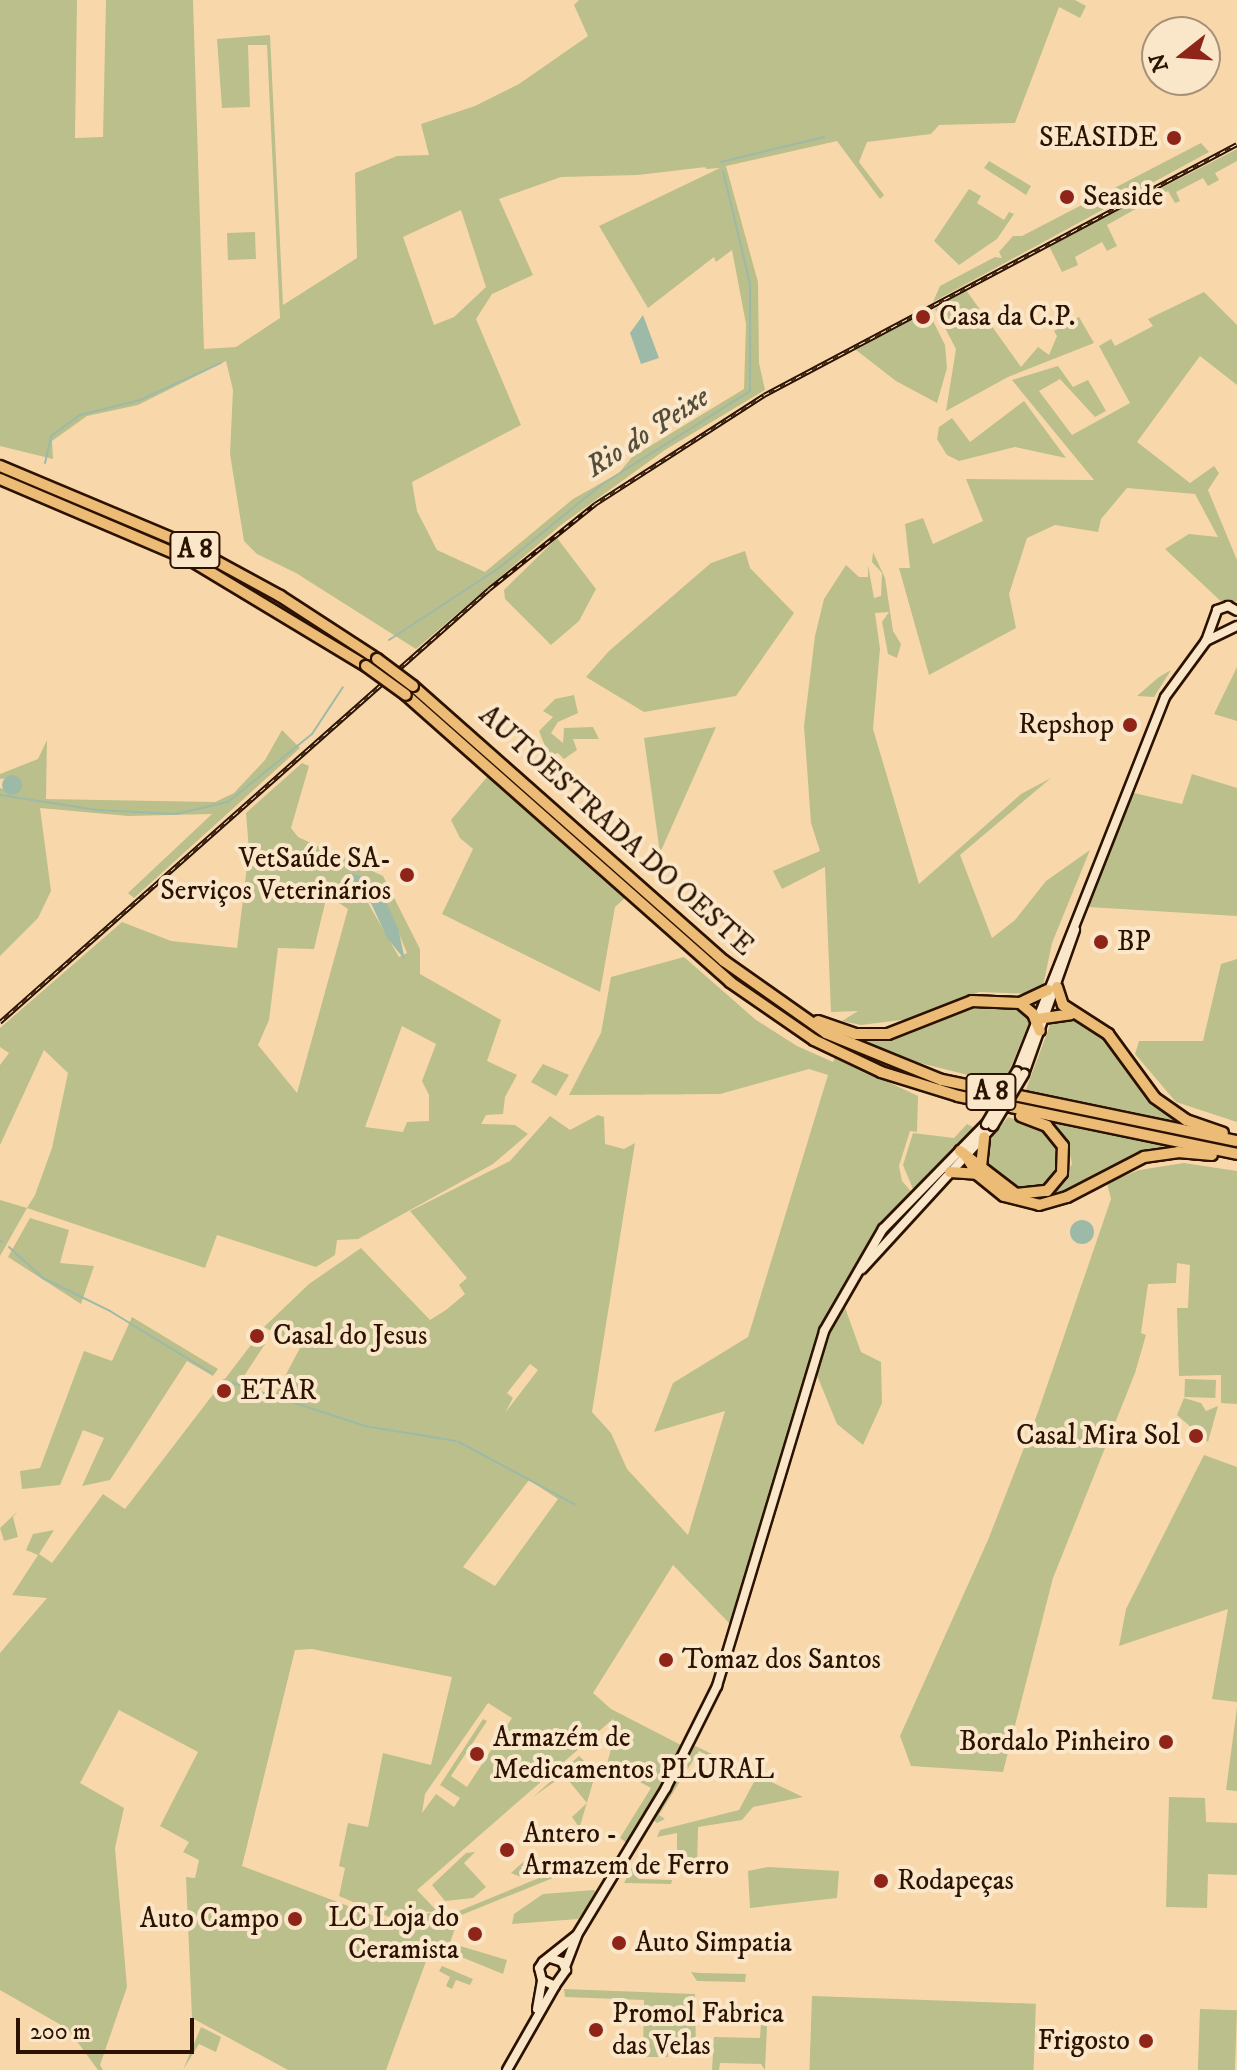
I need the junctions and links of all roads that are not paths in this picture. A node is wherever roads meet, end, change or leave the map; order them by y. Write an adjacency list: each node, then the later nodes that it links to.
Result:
1 (0, 466): 9 (highway, AUTOESTRADA DO OESTE / A 8, bridge)
2 (0, 479): 13 (highway, AUTOESTRADA DO OESTE / A 8, bridge)
3 (1235, 606): 4 (main road)
4 (1214, 620): 6 (main road); 7 (main road)
5 (1237, 626): 6 (main road)
6 (1228, 631): 7 (main road)
7 (1206, 641): 8 (main road)
8 (1052, 988): 10 (highway); 11 (highway); 12 (main road)
9 (763, 992): 10 (highway); 16 (highway, AUTOESTRADA DO OESTE / A 8)
10 (1020, 1003): 12 (highway)
11 (1073, 1014): 12 (highway); 16 (highway)
12 (1041, 1022): 14 (main road, bridge)
13 (958, 1096): 18 (highway, AUTOESTRADA DO OESTE / A 8); 19 (highway)
14 (989, 1125): 15 (main road); 17 (main road)
15 (984, 1137): 17 (main road); 19 (highway)
16 (1237, 1138)
17 (963, 1153): 19 (highway); 20 (main road); 21 (main road)
18 (1237, 1156): 19 (highway)
19 (980, 1171): 20 (highway)
20 (950, 1172): 21 (main road)
21 (844, 1292): 22 (main road)
22 (577, 1935): 23 (main road); 24 (main road)
23 (550, 1958): 24 (main road); 25 (main road)
24 (565, 1967): 26 (main road)
25 (542, 1980): 26 (main road); 27 (main road)
26 (555, 1986): 27 (main road)
27 (536, 2014): 28 (main road)
28 (507, 2070)

